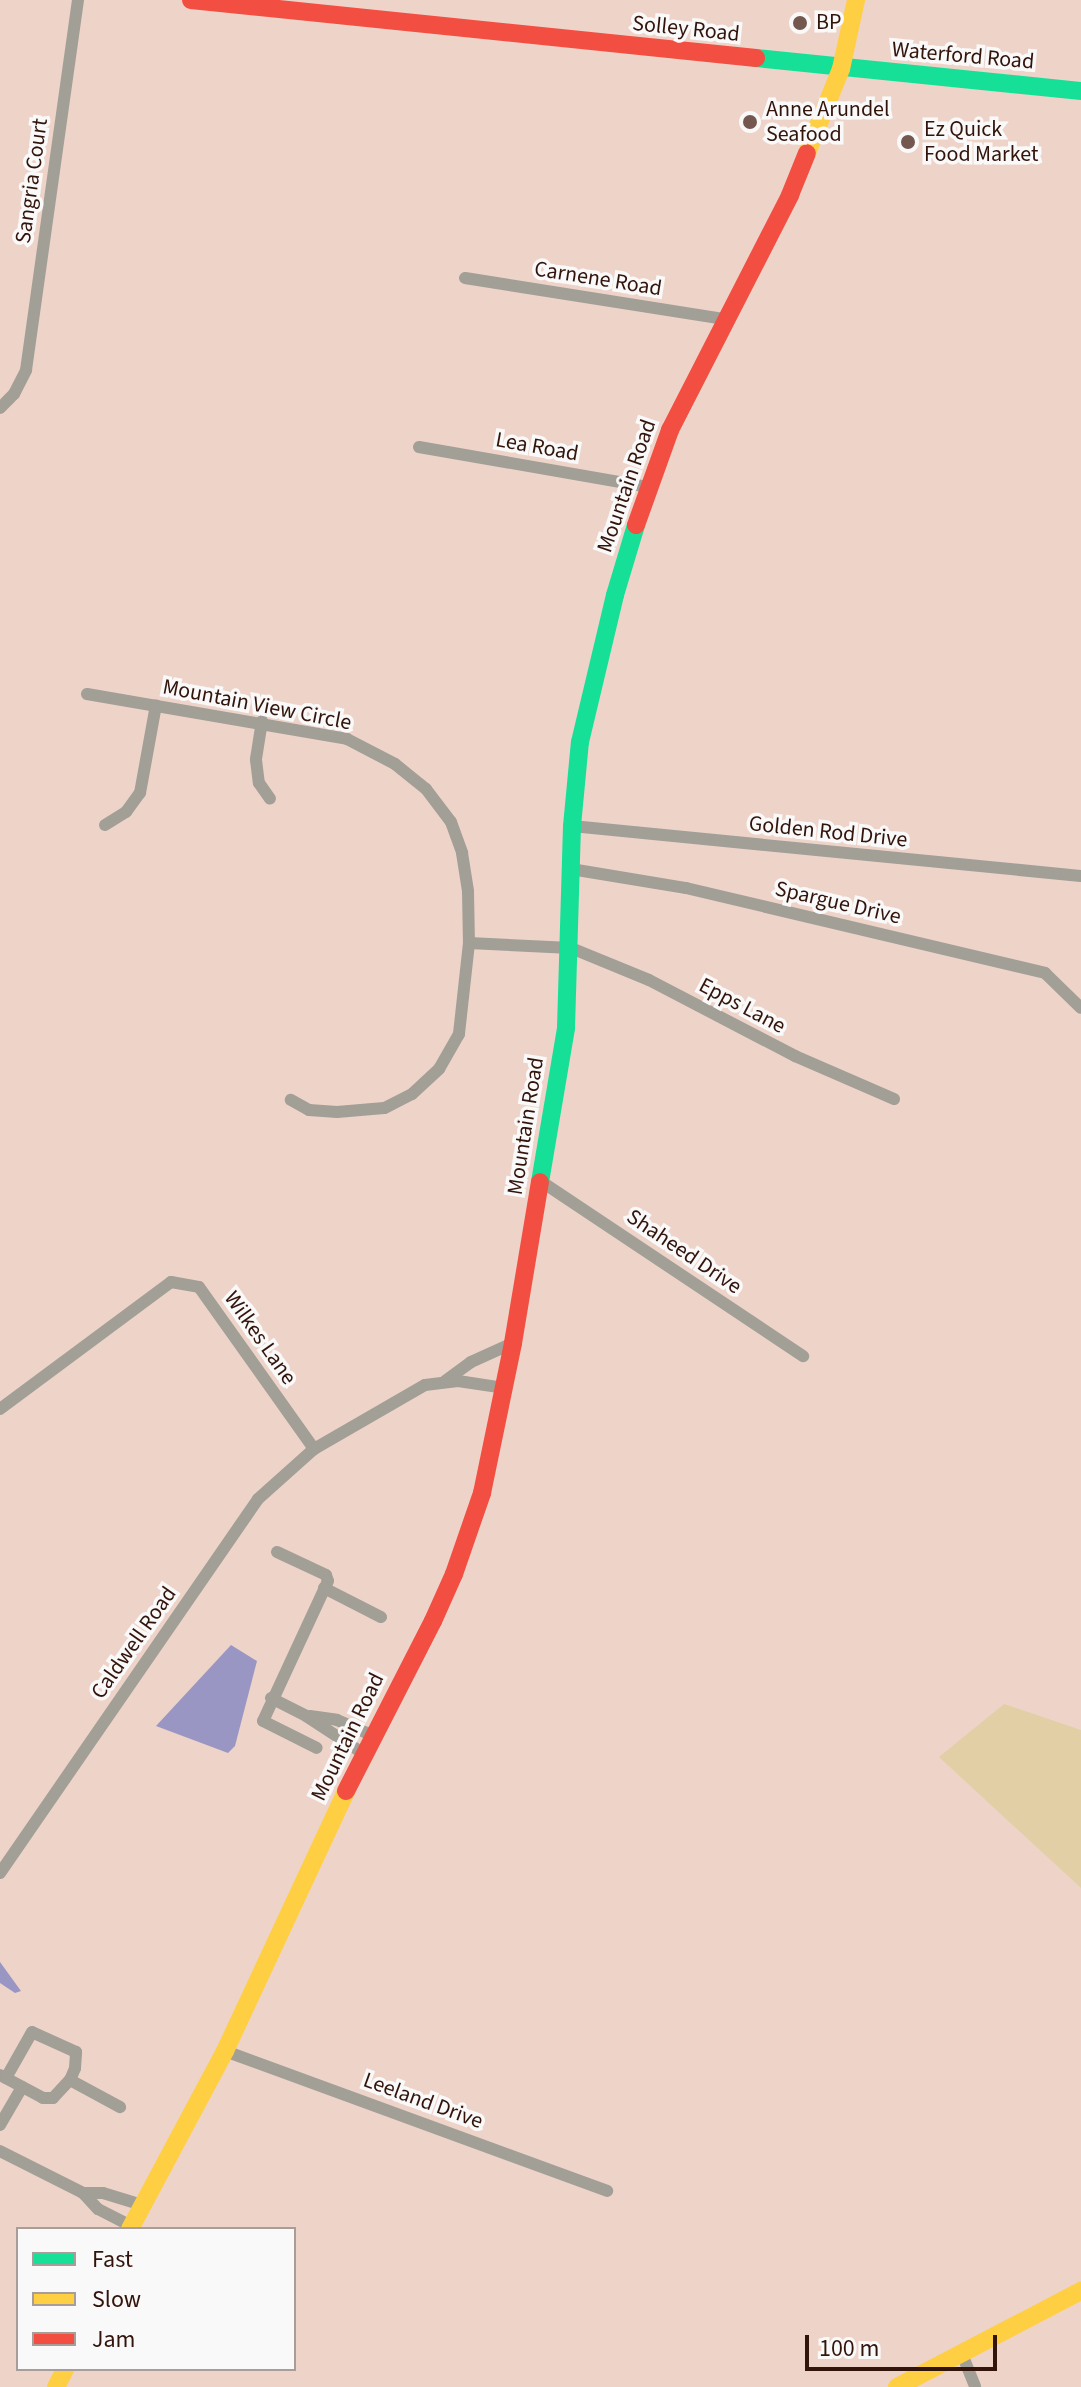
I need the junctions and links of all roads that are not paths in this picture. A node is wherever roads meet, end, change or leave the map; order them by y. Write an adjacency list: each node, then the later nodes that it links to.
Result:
1 (78, 0): 8 (street, Sangria Court)
2 (191, 0): 4 (main road, Solley Road)
3 (856, 0): 4 (main road, Mountain Road)
4 (841, 69): 5 (main road, Waterford Road); 7 (main road, Mountain Road)
5 (1081, 91)
6 (465, 278): 7 (street, Carnene Road)
7 (725, 319): 10 (main road, Mountain Road)
8 (0, 408)
9 (419, 447): 10 (street, Lea Road)
10 (648, 487): 16 (main road, Mountain Road)
11 (87, 694): 12 (street, Mountain View Circle)
12 (156, 705): 13 (street, Mountain View Circle); 15 (street)
13 (262, 721): 14 (street); 19 (street, Mountain View Circle)
14 (270, 799)
15 (105, 825)
16 (572, 826): 17 (main road, Mountain Road); 18 (street, Golden Rod Drive)
17 (571, 869): 20 (main road, Mountain Road); 21 (street, Spargue Drive)
18 (1081, 876)
19 (469, 943): 20 (street, Epps Lane); 23 (street, Mountain View Circle)
20 (571, 948): 22 (street, Epps Lane); 24 (main road, Mountain Road)
21 (1081, 1008)
22 (894, 1099)
23 (291, 1100)
24 (542, 1182): 25 (main road, Mountain Road); 26 (street, Shaheed Drive)
25 (513, 1343): 27 (street); 28 (main road, Mountain Road)
26 (803, 1356)
27 (445, 1381): 28 (street); 30 (street)
28 (505, 1388): 36 (main road, Mountain Road)
29 (0, 1409): 30 (street, Wilkes Lane)
30 (314, 1449): 39 (street, Caldwell Road)
31 (277, 1552): 32 (street)
32 (326, 1585): 33 (street); 34 (street)
33 (381, 1617)
34 (271, 1698): 35 (street); 37 (street)
35 (306, 1716): 36 (street); 38 (street)
36 (374, 1736): 38 (main road, Mountain Road)
37 (317, 1748)
38 (364, 1754): 40 (main road, Mountain Road)
39 (0, 1873)
40 (225, 2051): 47 (street, Leeland Drive); 49 (main road, Mountain Road)
41 (3, 2077): 42 (street); 43 (street)
42 (70, 2080): 43 (street); 44 (street)
43 (22, 2087): 45 (street)
44 (120, 2107)
45 (0, 2125)
46 (0, 2151): 48 (street)
47 (607, 2191)
48 (83, 2193): 49 (street); 50 (street)
49 (142, 2205): 50 (main road, Mountain Road)
50 (131, 2227)
51 (1081, 2291): 52 (main road)
52 (962, 2354): 53 (main road); 54 (street)
53 (897, 2387)
54 (975, 2387)

